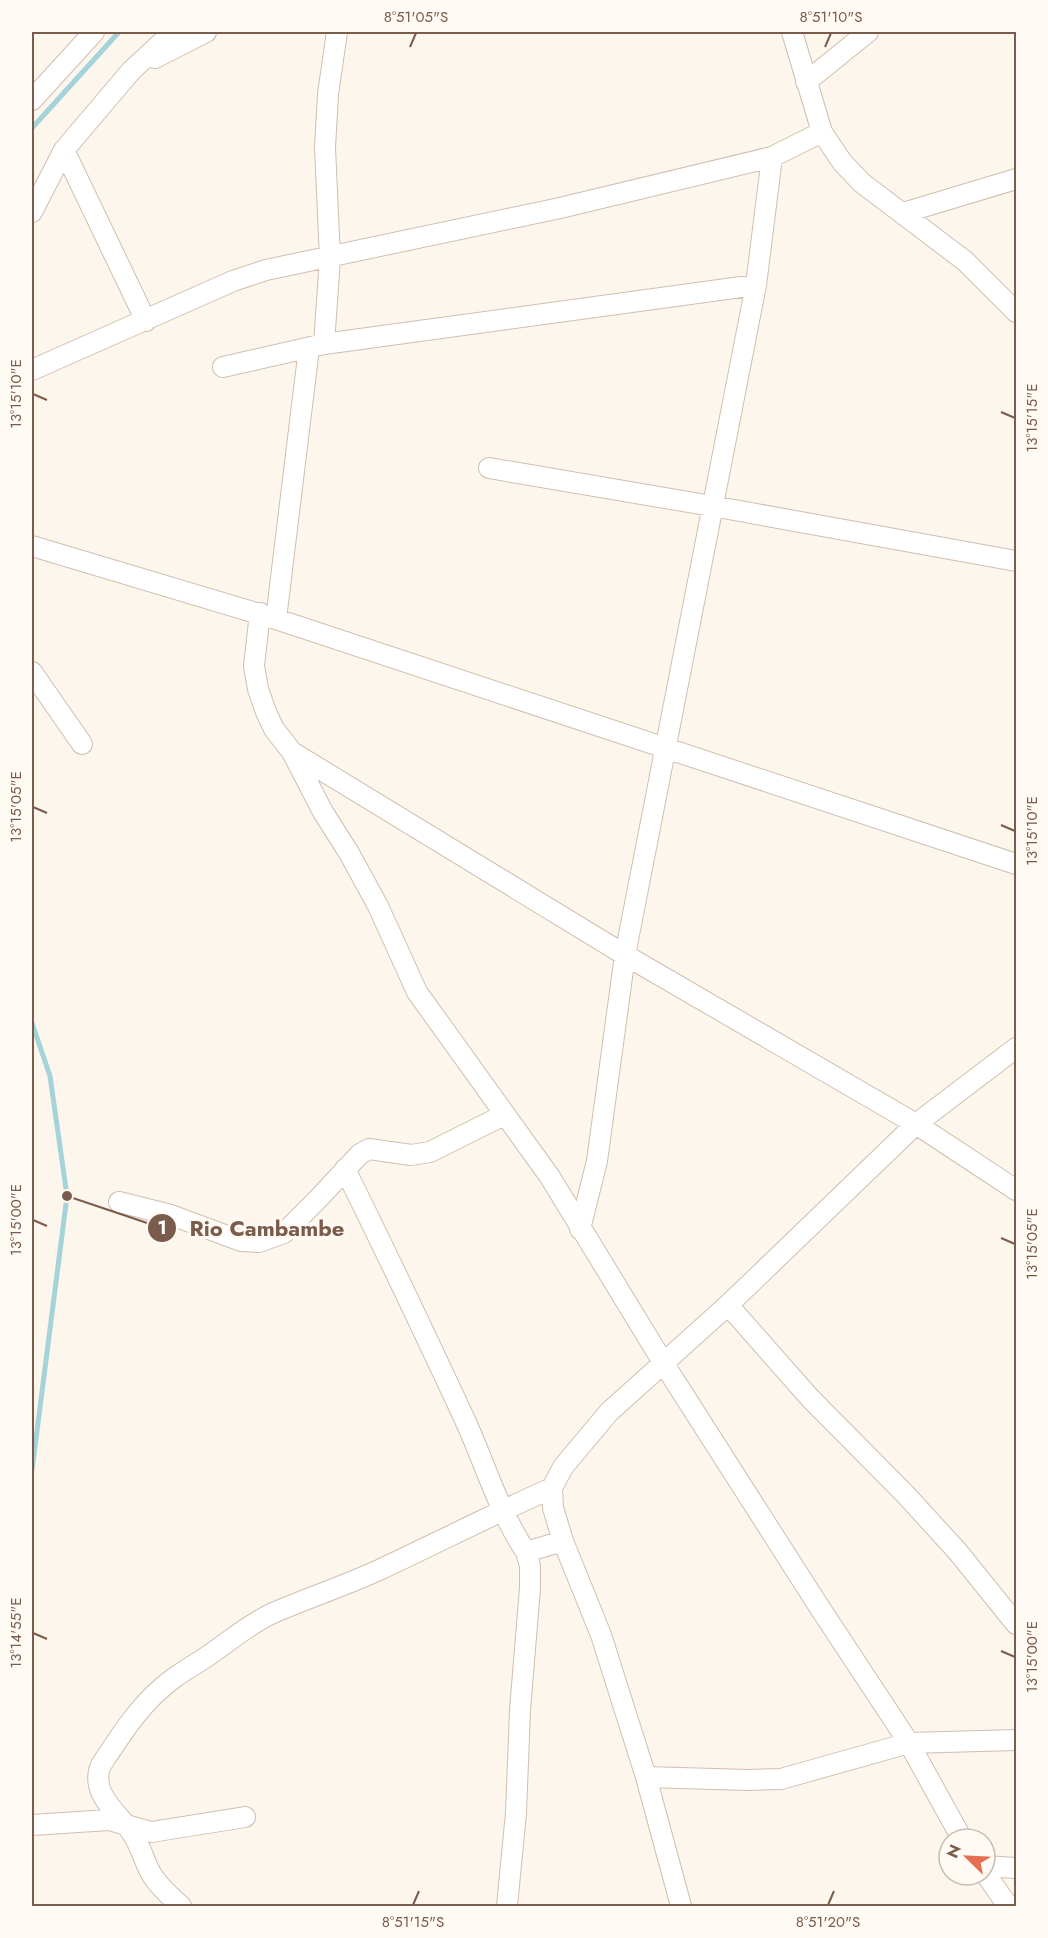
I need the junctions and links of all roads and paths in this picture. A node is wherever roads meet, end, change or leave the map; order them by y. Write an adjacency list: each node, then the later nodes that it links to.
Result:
1 (94, 32): 9 (street)
2 (173, 32): 7 (street)
3 (206, 32): 7 (street)
4 (337, 32): 16 (street)
5 (792, 32): 8 (street)
6 (868, 32): 8 (street)
7 (131, 71): 11 (street)
8 (806, 82): 10 (street)
9 (32, 100)
10 (822, 132): 12 (street); 15 (street)
11 (64, 150): 14 (street); 19 (street)
12 (772, 157): 16 (street); 17 (street)
13 (1017, 179): 15 (street)
14 (32, 212)
15 (903, 213): 18 (street)
16 (330, 258): 19 (street); 20 (street)
17 (756, 285): 20 (street); 24 (street)
18 (1017, 312)
19 (146, 321): 22 (street)
20 (317, 346): 21 (street); 27 (street)
21 (223, 367)
22 (32, 370)
23 (489, 468): 24 (street)
24 (712, 506): 26 (street); 30 (street)
25 (32, 546): 27 (street)
26 (1017, 561)
27 (268, 616): 30 (street); 31 (street)
28 (32, 672): 29 (street)
29 (82, 744)
30 (666, 747): 32 (street); 33 (street)
31 (292, 752): 33 (street); 35 (street)
32 (1017, 864)
33 (626, 955): 36 (street); 40 (street)
34 (1017, 1048): 36 (street)
35 (504, 1115): 37 (street); 40 (street)
36 (916, 1124): 38 (street); 41 (street)
37 (345, 1169): 39 (street); 44 (street)
38 (1017, 1190)
39 (120, 1202)
40 (580, 1229): 42 (street)
41 (728, 1305): 42 (street); 47 (street)
42 (664, 1364): 43 (street); 49 (street)
43 (552, 1488): 44 (street); 45 (street)
44 (501, 1510): 46 (street); 52 (street)
45 (563, 1541): 46 (street); 50 (street)
46 (526, 1552): 59 (street)
47 (1017, 1624)
48 (1017, 1740): 49 (street)
49 (909, 1743): 50 (street); 54 (street)
50 (646, 1777): 60 (street)
51 (245, 1817): 52 (street)
52 (123, 1823): 53 (street); 58 (street)
53 (32, 1825)
54 (955, 1827)
55 (997, 1867): 56 (street)
56 (1017, 1868)
57 (995, 1887): 61 (street)
58 (181, 1906)
59 (507, 1906)
60 (681, 1906)
61 (1008, 1906)

